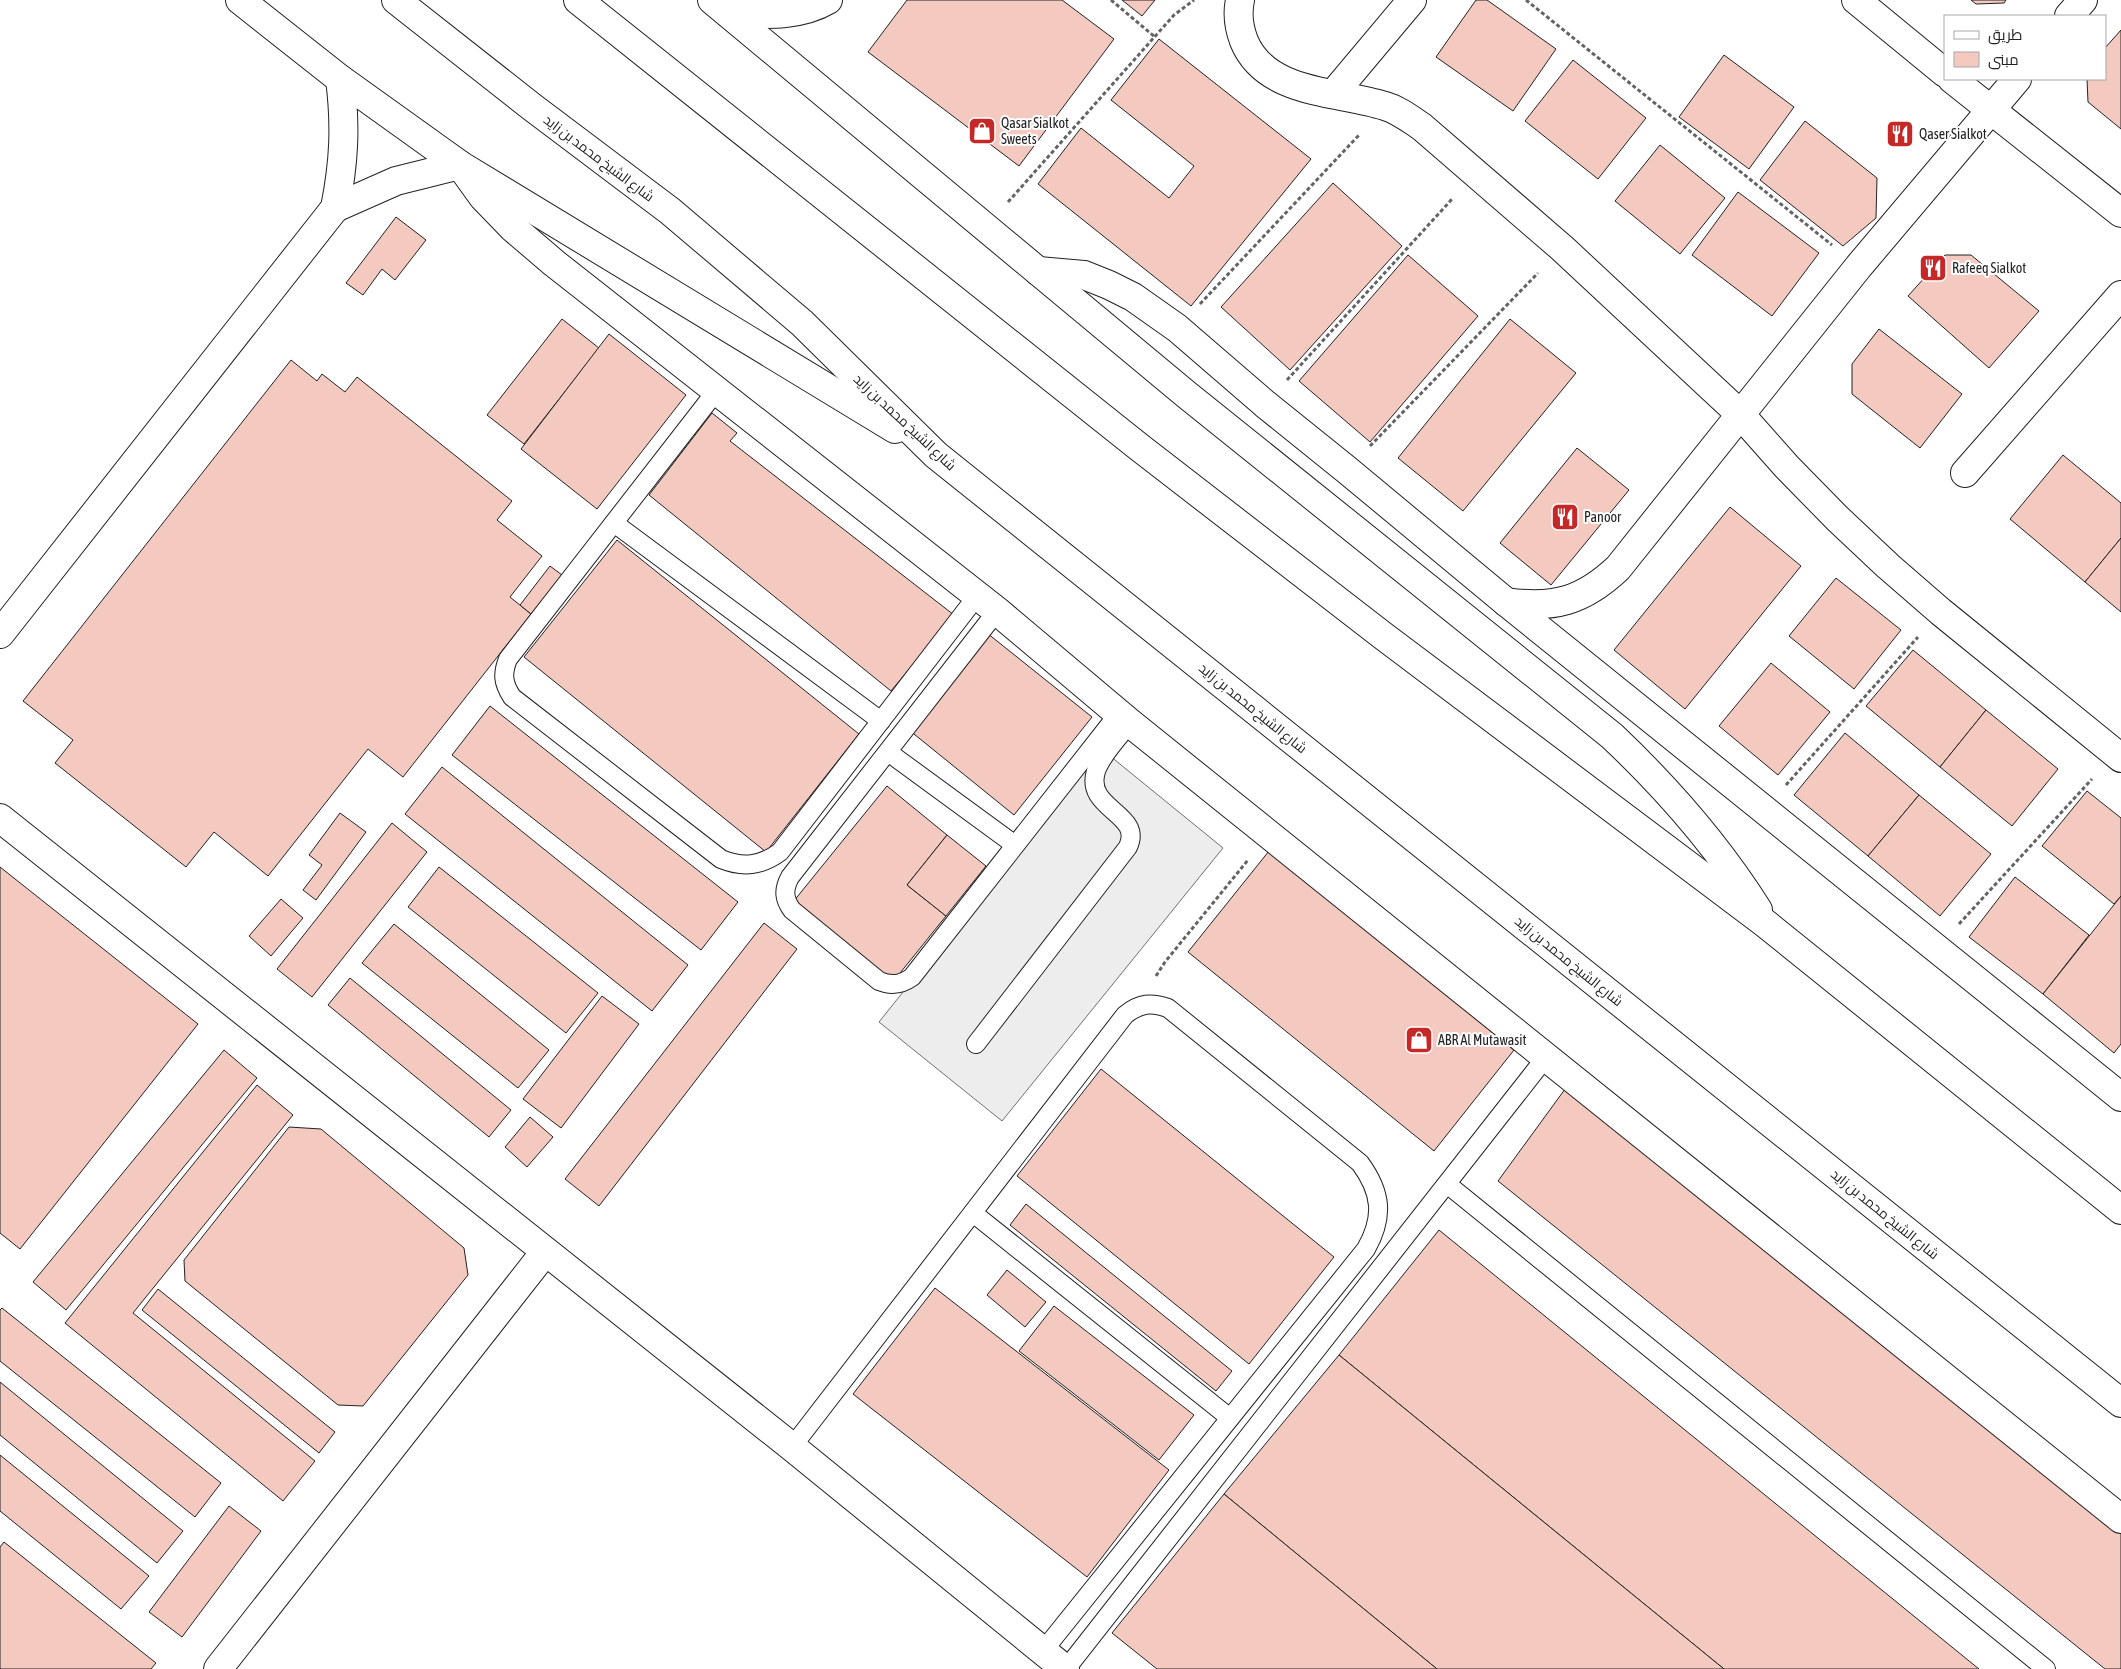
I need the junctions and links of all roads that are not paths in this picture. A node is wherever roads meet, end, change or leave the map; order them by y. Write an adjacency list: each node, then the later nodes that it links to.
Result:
1 (240, 0): 12 (main road)
2 (396, 0): 24 (main road, شارع الشيخ محمد بن زايد)
3 (578, 0): 36 (main road)
4 (828, 0): 9 (main road)
5 (1240, 0): 15 (main road)
6 (1856, 0): 11 (main road)
7 (2082, 0): 10 (main road)
8 (1402, 3): 15 (main road)
9 (720, 6): 20 (main road)
10 (2070, 15)
11 (1944, 72)
12 (340, 79): 17 (main road); 18 (main road)
13 (1953, 80): 16 (main road)
14 (2016, 80): 16 (main road)
15 (1334, 94): 23 (main road)
16 (1991, 110): 19 (main road); 23 (main road)
17 (460, 165): 18 (main road); 22 (main road); 24 (main road)
18 (335, 208): 29 (main road)
19 (2121, 213)
20 (1038, 271): 27 (main road); 36 (main road)
21 (2121, 295): 25 (main road)
22 (717, 390): 26 (lane); 28 (main road)
23 (1740, 414): 27 (main road); 33 (main road)
24 (936, 455): 44 (main road, شارع الشيخ محمد بن زايد)
25 (1965, 473)
26 (614, 523): 31 (lane); 31 (lane)
27 (1506, 602): 39 (main road)
28 (987, 604): 30 (main road); 31 (lane); 32 (lane)
29 (0, 634)
30 (1124, 718): 35 (lane); 37 (lane); 38 (main road)
31 (881, 721)
32 (888, 752): 35 (lane); 35 (lane)
33 (2118, 756)
34 (0, 818): 43 (main road)
35 (1015, 845)
36 (1766, 924): 41 (main road)
37 (976, 1044)
38 (1546, 1057): 40 (lane); 47 (main road)
39 (2121, 1097)
40 (1447, 1184): 50 (lane); 51 (lane)
41 (2121, 1210)
42 (973, 1213): 45 (lane); 45 (lane); 46 (lane)
43 (545, 1252): 46 (main road); 49 (main road)
44 (2121, 1403)
45 (1230, 1418): 48 (lane)
46 (792, 1447): 48 (main road)
47 (2121, 1519)
48 (1043, 1651): 50 (main road)
49 (218, 1669)
50 (1066, 1669)
51 (2046, 1669)

